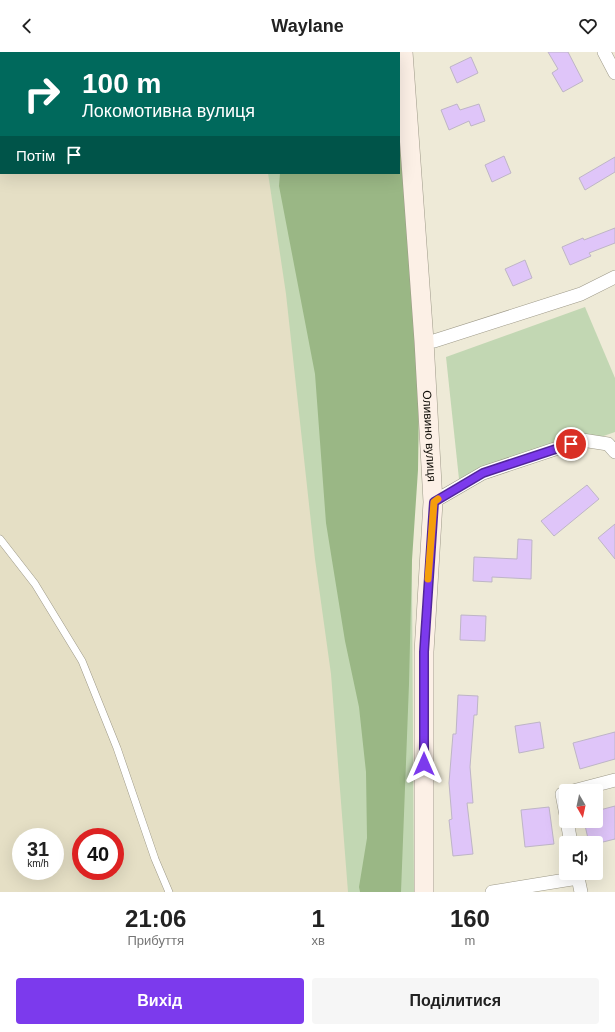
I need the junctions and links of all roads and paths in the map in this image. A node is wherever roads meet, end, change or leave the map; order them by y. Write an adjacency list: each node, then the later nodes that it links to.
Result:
1 (403, 52): 5 (street, Оливино вулиця)
2 (604, 52): 3 (street)
3 (615, 73)
4 (615, 277): 5 (street)
5 (424, 341): 7 (street, Оливино вулиця)
6 (615, 452): 7 (street)
7 (434, 502): 14 (street, Оливино вулиця)
8 (0, 539): 13 (lane)
9 (615, 780): 10 (street)
10 (599, 784)
11 (559, 880): 15 (street)
12 (579, 880): 16 (street)
13 (169, 892)
14 (424, 892)
15 (492, 892)
16 (581, 892)

